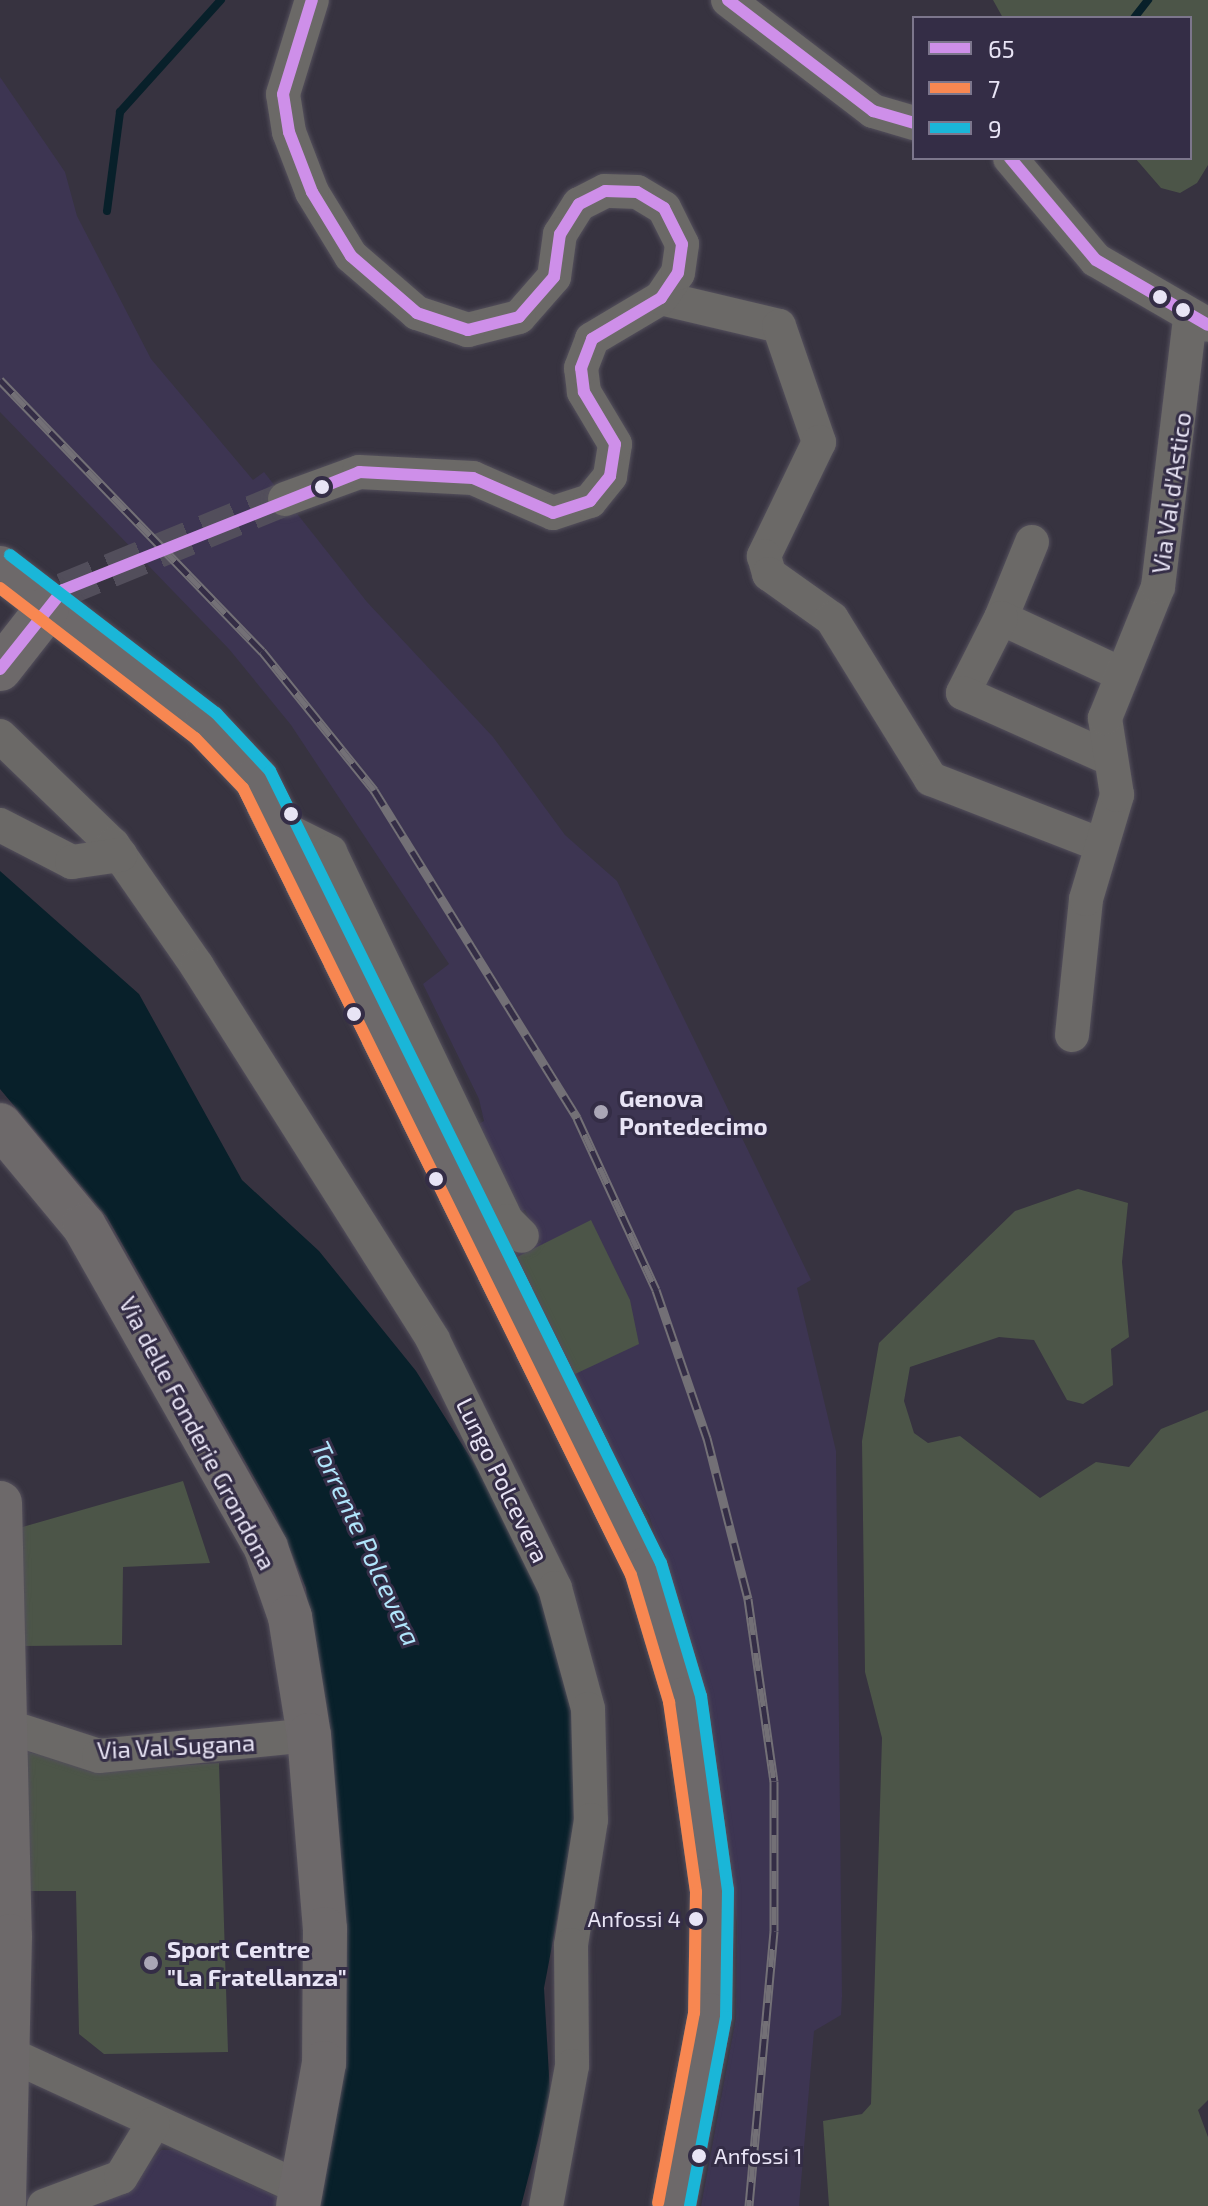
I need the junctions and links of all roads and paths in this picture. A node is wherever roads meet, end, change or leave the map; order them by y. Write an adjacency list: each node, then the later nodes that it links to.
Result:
1 (312, 0): 5 (street)
2 (728, 0): 3 (street)
3 (912, 122)
4 (1012, 160): 6 (street, Via Val d'Astico)
5 (661, 298): 7 (street); 18 (street)
6 (1199, 321): 13 (street, Via Val d'Astico)
7 (285, 499)
8 (1032, 542): 11 (street)
9 (0, 568): 10 (main road)
10 (55, 599): 12 (main road); 17 (main road)
11 (1001, 618): 13 (street); 15 (street)
12 (0, 669)
13 (1119, 673): 15 (street, Via Val d'Astico)
14 (0, 736): 19 (street, Lungo Polcevera)
15 (1111, 759): 18 (street, Via Val d'Astico)
16 (0, 825): 19 (street)
17 (282, 828): 22 (street); 33 (main road)
18 (1099, 844): 20 (street, Via Val d'Astico)
19 (116, 850): 32 (street, Lungo Polcevera)
20 (1072, 1035)
21 (0, 1125): 26 (main road, Via delle Fonderie Grondona)
22 (522, 1236)
23 (0, 1503): 24 (main road)
24 (2, 1593): 25 (main road)
25 (4, 1724): 26 (street, Via Val Sugana); 27 (main road)
26 (309, 1735): 29 (main road, Via delle Fonderie Grondona)
27 (9, 2054): 28 (street); 30 (main road)
28 (153, 2124): 29 (street); 31 (street)
29 (300, 2198)
30 (4, 2206)
31 (44, 2206)
32 (546, 2206)
33 (674, 2206)

